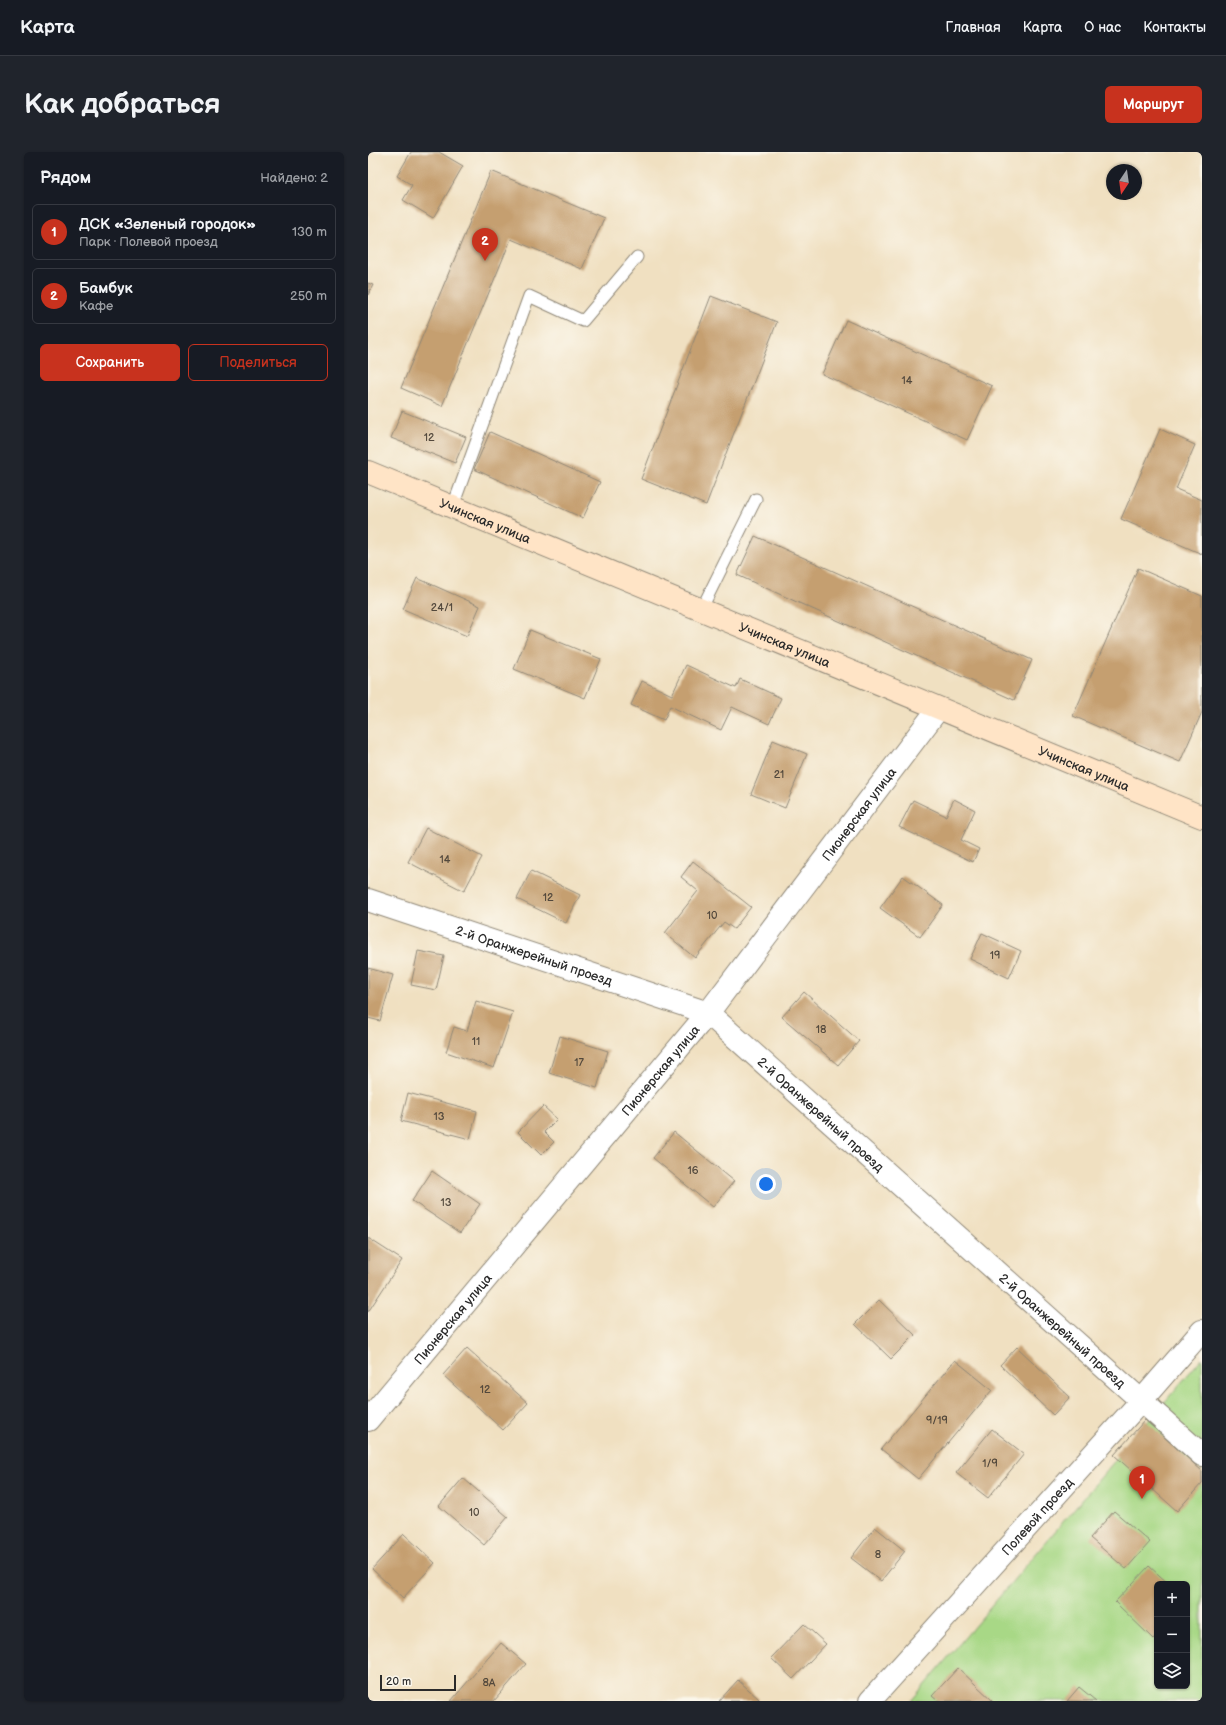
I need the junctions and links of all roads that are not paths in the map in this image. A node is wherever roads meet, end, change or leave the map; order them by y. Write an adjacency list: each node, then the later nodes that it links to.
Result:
1 (637, 257): 4 (lane)
2 (368, 472): 4 (main road, Учинская улица)
3 (756, 499): 5 (lane)
4 (453, 506): 5 (main road, Учинская улица)
5 (701, 610): 6 (main road, Учинская улица)
6 (938, 709): 7 (main road, Учинская улица); 9 (street, Пионерская улица)
7 (1202, 817)
8 (368, 900): 9 (street, 2-й Оранжерейный проезд)
9 (708, 1013): 11 (street, 2-й Оранжерейный проезд); 12 (street, Пионерская улица)
10 (1202, 1330): 11 (street, Полевой проезд)
11 (1141, 1401): 13 (street, 2-й Оранжерейный проезд); 14 (street, Полевой проезд)
12 (368, 1420)
13 (1202, 1455)
14 (870, 1701)

